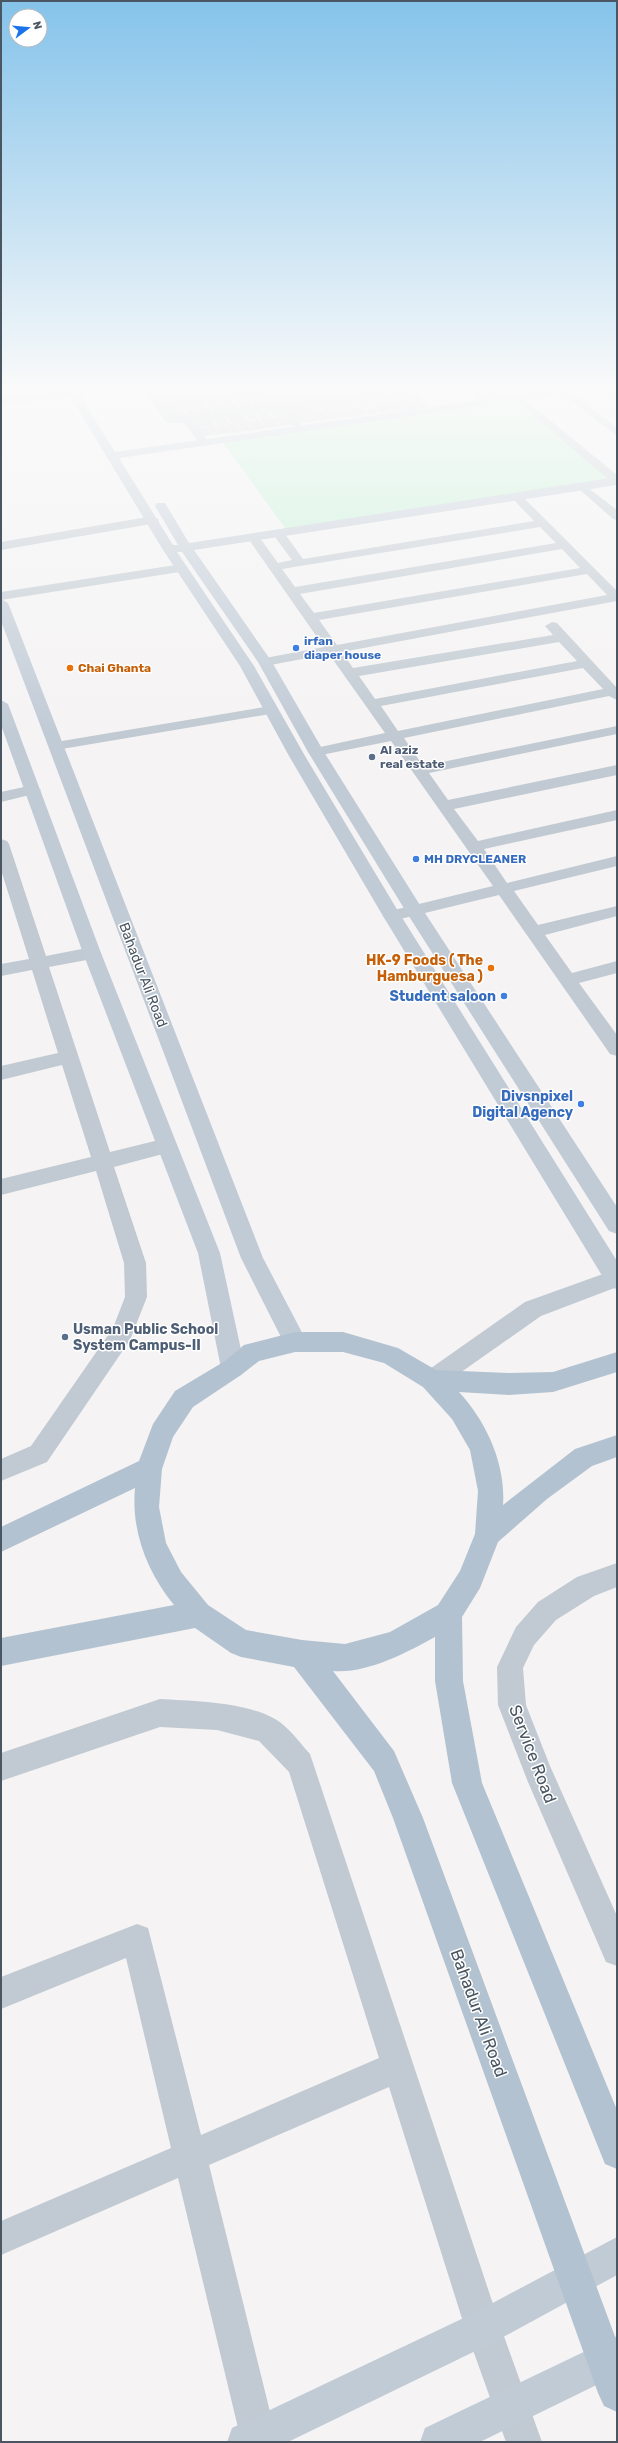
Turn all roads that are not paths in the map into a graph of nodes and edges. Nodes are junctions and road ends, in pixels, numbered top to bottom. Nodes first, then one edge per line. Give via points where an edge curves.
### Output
1 (145, 505) edge
2 (155, 505) edge
3 (464, 505) edge
4 (525, 505) edge
5 (605, 505) edge
6 (616, 514) edge
7 (153, 520) junction
8 (543, 523) junction
9 (278, 533) junction
10 (253, 537) junction
11 (408, 545) junction
12 (565, 545) junction
13 (1, 546) edge
14 (186, 548) junction
15 (169, 550) junction
16 (300, 562) junction
17 (274, 567) junction
18 (182, 568) junction
19 (428, 569) junction
20 (590, 570) junction
21 (291, 592) junction
22 (450, 594) junction
23 (1, 596) edge
24 (617, 597) edge
25 (1, 603) edge
26 (538, 611) junction
27 (310, 618) junction
28 (474, 623) junction
29 (562, 637) junction
30 (331, 648) junction
31 (265, 662) junction
32 (586, 663) junction
33 (349, 673) junction
34 (615, 694) edge
35 (1, 704) edge
36 (371, 704) junction
37 (271, 710) junction
38 (617, 730) edge
39 (394, 736) junction
40 (56, 746) junction
41 (316, 752) junction
42 (617, 770) edge
43 (419, 771) junction
44 (33, 790) junction
45 (1, 797) edge
46 (444, 806) junction
47 (617, 815) edge
48 (1, 844) edge
49 (473, 847) junction
50 (617, 861) edge
51 (6, 877) edge
52 (502, 888) junction
53 (414, 910) junction
54 (617, 912) edge
55 (392, 916) junction
56 (534, 932) junction
57 (92, 952) junction
58 (39, 961) junction
59 (617, 968) edge
60 (1, 970) edge
61 (568, 980) junction
62 (611, 1029) edge
63 (617, 1049) edge
64 (69, 1057) junction
65 (1, 1072) edge
66 (167, 1146) junction
67 (102, 1162) junction
68 (1, 1187) edge
69 (617, 1225) edge
70 (616, 1279) edge
71 (295, 1342) junction
72 (617, 1362) edge
73 (233, 1368) junction
74 (432, 1380) junction
75 (617, 1446) edge
76 (149, 1469) junction
77 (1, 1470) edge
78 (488, 1534) junction
79 (1, 1540) edge
80 (617, 1575) edge
81 (198, 1614) junction
82 (448, 1614) junction
83 (1, 1652) edge
84 (302, 1654) junction
85 (1, 1767) edge
86 (617, 1951) edge
87 (1, 1993) edge
88 (399, 2066) junction
89 (617, 2152) edge
90 (189, 2157) junction
91 (1, 2238) edge
92 (617, 2255) edge
93 (576, 2276) junction
94 (483, 2328) junction
95 (613, 2369) edge
96 (512, 2406) junction
97 (252, 2439) edge
98 (439, 2442) edge
99 (524, 2442) edge

1 - 7 street
2 - 14 street
3 - 9 street
4 - 8 street
5 - 6 street
7 - 13 street
7 - 15 street
8 - 11 street
8 - 12 street
9 - 10 street
9 - 16 street
10 - 14 street
10 - 17 street
11 - 16 street
11 - 19 street
12 - 19 street
12 - 20 street
14 - 15 street
14 - 31 street
15 - 18 street
16 - 17 street
17 - 21 street
18 - 23 street
18 - 37 street via 247,666
19 - 21 street
19 - 22 street
20 - 22 street
20 - 24 street
21 - 27 street
22 - 27 street
22 - 28 street
24 - 26 street
25 - 40 street, Bahadur Ali Road
26 - 28 street
26 - 29 street
27 - 30 street
28 - 30 street
29 - 32 street
29 - 33 street
30 - 31 street
30 - 33 street
31 - 41 street
32 - 34 street
32 - 36 street
33 - 36 street
34 - 39 street
35 - 44 street
36 - 39 street
37 - 40 street
37 - 55 street
38 - 43 street
39 - 41 street
39 - 43 street
40 - 71 street, Bahadur Ali Road via 252,1258
41 - 53 street
42 - 46 street
43 - 46 street
44 - 45 street
44 - 57 street
46 - 49 street
47 - 49 street
48 - 51 street
49 - 52 street
50 - 52 street
51 - 58 street
52 - 53 street
52 - 56 street
53 - 55 street
53 - 69 street
54 - 56 street
55 - 70 street
56 - 61 street
57 - 58 street
57 - 66 street
58 - 60 street
58 - 64 street
59 - 61 street
61 - 62 street
62 - 63 street
64 - 65 street
64 - 67 street
66 - 67 street
66 - 73 street via 208,1253
67 - 68 street
67 - 77 street via 135,1263 136,1296 122,1333 39,1454
70 - 74 street via 533,1309
71 - 73 main road via 252,1352
71 - 74 main road via 343,1342 383,1353
72 - 74 main road via 553,1382 509,1384
73 - 76 main road via 184,1399 162,1432
74 - 78 main road via 461,1411 482,1448 491,1490
75 - 78 main road via 584,1457 538,1491
76 - 79 main road
76 - 81 main road via 146,1507 153,1546 171,1582
78 - 82 main road via 470,1579
80 - 86 street, Service Road via 586,1586 547,1611 525,1636 510,1668 512,1705 538,1772
81 - 83 main road
81 - 84 main road via 241,1643
82 - 84 main road via 396,1644 345,1658
82 - 89 main road via 449,1681 467,1782
84 - 93 main road, Bahadur Ali Road via 384,1761 408,1818
85 - 88 street via 160,1713 217,1716 267,1729 300,1764
87 - 90 street via 137,1939
88 - 90 street
88 - 94 street
90 - 91 street
90 - 97 street
92 - 93 street
93 - 94 street
93 - 95 main road, Bahadur Ali Road
94 - 96 street
94 - 97 street
95 - 96 street
96 - 98 street
96 - 99 street

